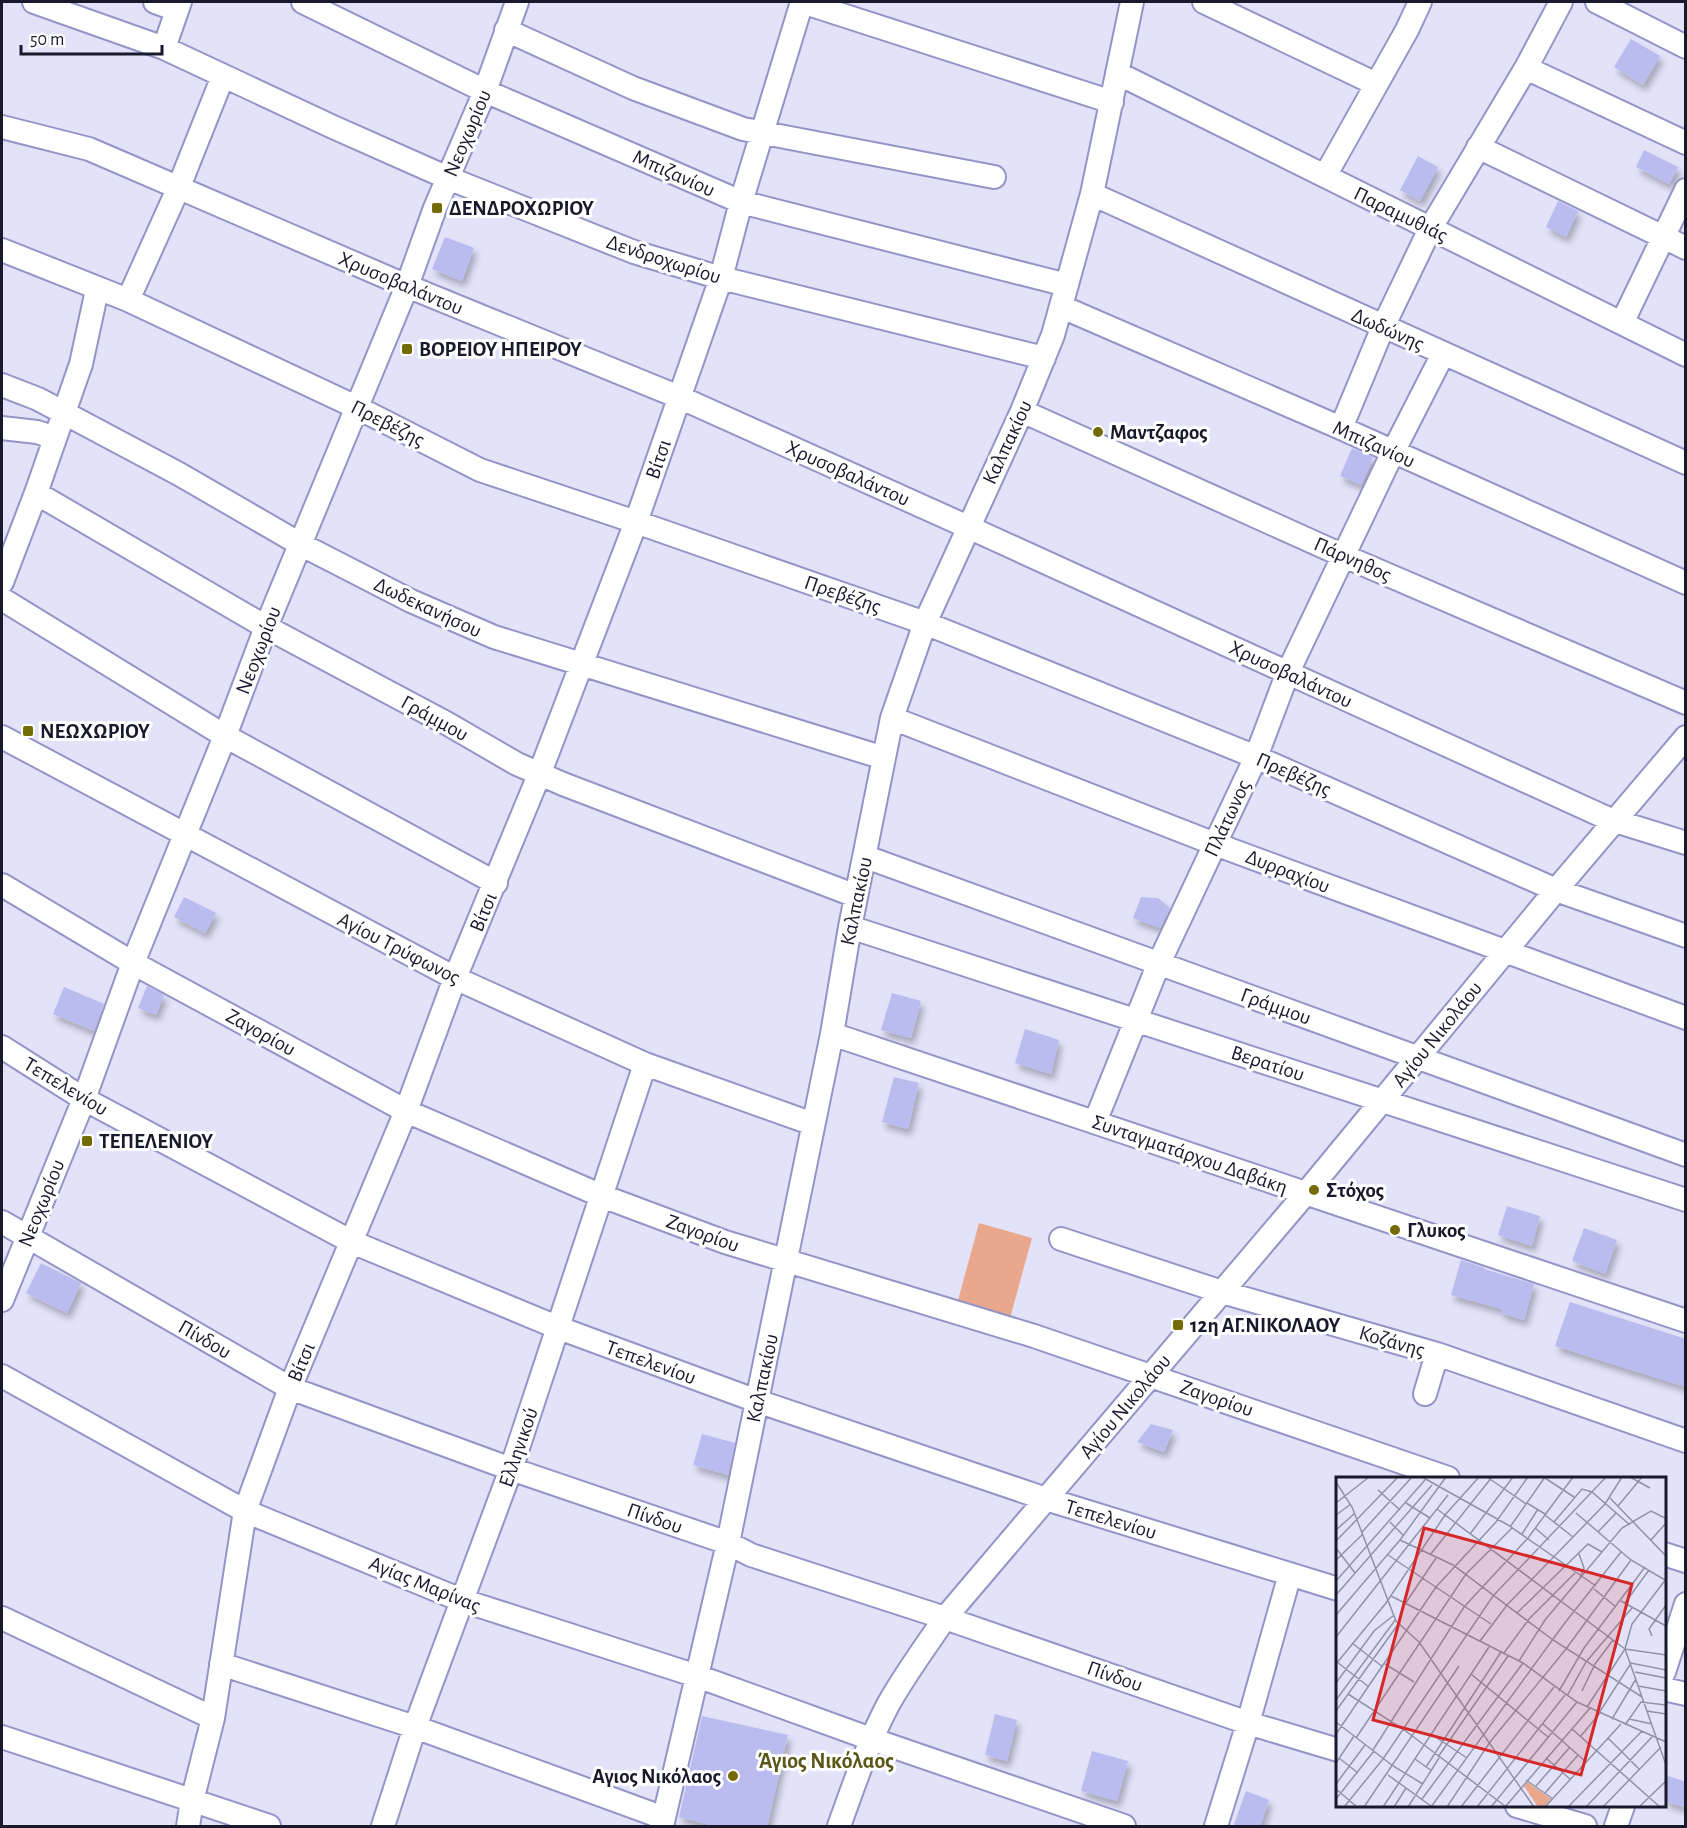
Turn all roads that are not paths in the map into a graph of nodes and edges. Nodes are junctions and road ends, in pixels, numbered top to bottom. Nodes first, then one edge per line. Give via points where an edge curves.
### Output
1 (34, 2) edge
2 (155, 2) edge
3 (303, 2) edge
4 (517, 2) edge
5 (802, 2) edge
6 (1132, 2) edge
7 (1204, 2) edge
8 (1420, 2) edge
9 (1561, 2) edge
10 (1597, 2) edge
11 (179, 6) edge
12 (506, 30) junction
13 (1686, 47) edge
14 (164, 48) junction
15 (1526, 68) junction
16 (1117, 73) junction
17 (223, 76) junction
18 (1376, 84) junction
19 (485, 91) junction
20 (1112, 102) junction
21 (2, 127) edge
22 (762, 133) junction
23 (1686, 143) edge
24 (1478, 147) junction
25 (1325, 176) junction
26 (994, 177) dead end
27 (448, 178) junction
28 (178, 189) junction
29 (1686, 190) edge
30 (1092, 194) junction
31 (741, 202) junction
32 (1430, 228) junction
33 (1663, 237) junction
34 (1686, 249) edge
35 (2, 250) edge
36 (721, 278) junction
37 (1067, 285) junction
38 (407, 286) junction
39 (97, 290) junction
40 (128, 300) junction
41 (1062, 307) junction
42 (1622, 323) junction
43 (1383, 327) junction
44 (1443, 354) junction
45 (1686, 355) edge
46 (1044, 358) junction
47 (2, 385) edge
48 (679, 398) junction
49 (356, 407) junction
50 (1022, 411) junction
51 (64, 414) junction
52 (2, 428) edge
53 (1341, 428) junction
54 (55, 438) junction
55 (1393, 452) junction
56 (1686, 463) edge
57 (36, 493) junction
58 (636, 522) junction
59 (968, 527) junction
60 (300, 544) junction
61 (1344, 556) junction
62 (2, 582) edge
63 (1686, 583) edge
64 (2, 599) edge
65 (925, 623) junction
66 (266, 627) junction
67 (583, 665) junction
68 (1288, 672) junction
69 (1686, 703) edge
70 (892, 718) junction
71 (225, 736) junction
72 (2, 737) edge
73 (1686, 737) edge
74 (1256, 757) junction
75 (884, 758) junction
76 (540, 775) junction
77 (1614, 821) junction
78 (185, 836) junction
79 (1686, 843) edge
80 (1215, 844) junction
81 (866, 857) junction
82 (496, 883) junction
83 (2, 885) edge
84 (1556, 890) junction
85 (856, 896) junction
86 (850, 927) junction
87 (1686, 936) edge
88 (1504, 952) junction
89 (133, 963) junction
90 (1159, 963) junction
91 (455, 978) junction
92 (1686, 1018) edge
93 (1135, 1020) junction
94 (832, 1034) junction
95 (2, 1047) edge
96 (1418, 1057) junction
97 (645, 1064) junction
98 (84, 1099) junction
99 (1381, 1102) junction
100 (406, 1111) junction
101 (1095, 1122) junction
102 (813, 1124) junction
103 (1686, 1155) edge
104 (1306, 1193) junction
105 (602, 1196) junction
106 (1686, 1200) edge
107 (2, 1222) edge
108 (28, 1237) junction
109 (1061, 1239) dead end
110 (352, 1242) junction
111 (786, 1261) junction
112 (1222, 1292) junction
113 (2, 1300) edge
114 (1684, 1315) edge
115 (559, 1328) junction
116 (1437, 1354) junction
117 (1151, 1375) junction
118 (2, 1376) edge
119 (290, 1388) junction
120 (1425, 1394) dead end
121 (757, 1401) junction
122 (1686, 1440) edge
123 (511, 1469) junction
124 (1442, 1477) edge
125 (1046, 1499) junction
126 (245, 1512) junction
127 (728, 1543) junction
128 (1666, 1554) edge
129 (1686, 1561) edge
130 (1290, 1574) junction
131 (1336, 1588) edge
132 (461, 1600) junction
133 (1686, 1604) edge
134 (2, 1618) edge
135 (945, 1618) junction
136 (221, 1664) junction
137 (1666, 1669) edge
138 (697, 1676) junction
139 (1666, 1689) edge
140 (1686, 1694) edge
141 (213, 1718) junction
142 (1248, 1722) junction
143 (415, 1728) junction
144 (2, 1737) edge
145 (871, 1739) junction
146 (1336, 1749) edge
147 (192, 1800) junction
148 (1520, 1807) edge
149 (1623, 1807) edge
150 (663, 1822) edge
151 (188, 1827) edge
152 (269, 1827) edge
153 (383, 1827) edge
154 (838, 1827) edge
155 (1124, 1827) edge
156 (1216, 1827) edge
157 (1585, 1827) edge
158 (1616, 1827) edge

1 - 14 street, Δενδροχωρίου
2 - 11 street
3 - 19 street, Μπιζανίου
4 - 12 street, Νεοχωρίου
5 - 20 street
5 - 22 street, Βίτσι
6 - 16 street, Καλπακίου
7 - 18 street
8 - 18 street
9 - 15 street
10 - 13 street
11 - 14 street
12 - 19 street, Νεοχωρίου
12 - 22 street via 633,87
14 - 17 street, Δενδροχωρίου
15 - 23 street
15 - 24 street
16 - 20 street, Καλπακίου
16 - 25 street, Παραμυθιάς
17 - 27 street, Δενδροχωρίου
17 - 28 street
18 - 25 street
19 - 27 street, Νεοχωρίου
19 - 31 street, Μπιζανίου
20 - 30 street, Καλπακίου
21 - 28 street, Χρυσοβαλάντου via 89,149
22 - 26 street
22 - 31 street, Βίτσι
24 - 32 street
24 - 33 street
25 - 32 street, Παραμυθιάς
27 - 36 street, Δενδροχωρίου via 634,252
27 - 38 street, Νεοχωρίου
28 - 38 street, Χρυσοβαλάντου
28 - 40 street
29 - 33 street
30 - 37 street, Καλπακίου
30 - 43 street, Δωδώνης
31 - 36 street, Βίτσι
31 - 37 street, Μπιζανίου
32 - 42 street, Παραμυθιάς
32 - 43 street
33 - 34 street
33 - 42 street
35 - 39 street, Πρεβέζης
36 - 46 street, Δενδροχωρίου
36 - 48 street, Βίτσι
37 - 41 street, Καλπακίου
38 - 48 street, Χρυσοβαλάντου
38 - 49 street, Νεοχωρίου
39 - 40 street, Πρεβέζης
39 - 51 street via 81,364
40 - 49 street, Πρεβέζης
41 - 46 street, Καλπακίου
41 - 53 street, Μπιζανίου
42 - 45 street, Παραμυθιάς
43 - 44 street, Δωδώνης
43 - 53 street
44 - 55 street, Πλάτωνος
44 - 56 street, Δωδώνης
46 - 50 street, Καλπακίου
47 - 51 street, Δωδεκανήσου
48 - 58 street, Βίτσι
48 - 59 street, Χρυσοβαλάντου
49 - 58 street, Πρεβέζης via 480,470
49 - 60 street, Νεοχωρίου
50 - 59 street, Καλπακίου
50 - 61 street, Πάρνηθος
51 - 54 street
51 - 60 street, Δωδεκανήσου
52 - 54 street
53 - 55 street, Μπιζανίου
54 - 57 street
55 - 61 street, Πλάτωνος
55 - 63 street, Μπιζανίου
57 - 62 street
57 - 66 street, Γράμμου
58 - 65 street, Πρεβέζης
58 - 67 street, Βίτσι
59 - 65 street, Καλπακίου
59 - 68 street, Χρυσοβαλάντου
60 - 66 street, Νεοχωρίου
60 - 67 street, Δωδεκανήσου via 455,621
61 - 68 street, Πλάτωνος
61 - 69 street, Πάρνηθος
64 - 71 street
65 - 70 street, Καλπακίου
65 - 74 street, Πρεβέζης
66 - 71 street, Νεοχωρίου
66 - 76 street, Γράμμου
67 - 75 street, Δωδεκανήσου
67 - 76 street, Βίτσι
68 - 74 street, Πλάτωνος
68 - 77 street, Χρυσοβαλάντου
70 - 75 street, Καλπακίου
70 - 80 street, Δυρραχίου
71 - 78 street, Νεοχωρίου
71 - 82 street
72 - 78 street, Αγίου Τρύφωνος
73 - 77 street, Αγίου Νικολάου
74 - 80 street, Πλάτωνος
74 - 84 street, Πρεβέζης
75 - 81 street, Καλπακίου
76 - 82 street, Βίτσι
76 - 85 street, Γράμμου
77 - 79 street, Χρυσοβαλάντου
77 - 84 street, Αγίου Νικολάου
78 - 89 street, Νεοχωρίου
78 - 91 street, Αγίου Τρύφωνος
80 - 88 street, Δυρραχίου
80 - 90 street, Πλάτωνος
81 - 85 street, Καλπακίου
81 - 90 street, Γράμμου
82 - 91 street, Βίτσι
83 - 89 street, Ζαγορίου
84 - 87 street, Πρεβέζης
84 - 88 street, Αγίου Νικολάου
85 - 86 street, Καλπακίου
86 - 93 street, Βερατίου
86 - 94 street, Καλπακίου
88 - 92 street, Δυρραχίου
88 - 96 street, Αγίου Νικολάου
89 - 98 street, Νεοχωρίου
89 - 100 street, Ζαγορίου
90 - 93 street, Πλάτωνος
90 - 96 street, Γράμμου
91 - 97 street, Αγίου Τρύφωνος
91 - 100 street, Βίτσι
93 - 99 street, Βερατίου
93 - 101 street, Πλάτωνος
94 - 101 street, Συνταγματάρχου Δαβάκη
94 - 102 street, Καλπακίου
95 - 98 street, Τεπελενίου
96 - 99 street, Αγίου Νικολάου
96 - 103 street, Γράμμου
97 - 102 street, Αγίου Τρύφωνος
97 - 105 street, Ελληνικού
98 - 108 street, Νεοχωρίου
98 - 110 street, Τεπελενίου
99 - 104 street, Αγίου Νικολάου
99 - 106 street, Βερατίου
100 - 105 street, Ζαγορίου
100 - 110 street, Βίτσι
101 - 104 street, Συνταγματάρχου Δαβάκη
102 - 111 street, Καλπακίου
104 - 112 street, Αγίου Νικολάου
104 - 114 street, Συνταγματάρχου Δαβάκη
105 - 111 street, Ζαγορίου
105 - 115 street, Ελληνικού
107 - 108 street, Πίνδου
108 - 113 street, Νεοχωρίου
108 - 119 street, Πίνδου
109 - 112 street, Κοζάνης
110 - 115 street, Τεπελενίου
110 - 119 street, Βίτσι
111 - 117 street, Ζαγορίου
111 - 121 street, Καλπακίου
112 - 116 street, Κοζάνης
112 - 117 street, Αγίου Νικολάου
115 - 121 street, Τεπελενίου
115 - 123 street, Ελληνικού
116 - 120 street
116 - 122 street, Κοζάνης
117 - 124 street, Ζαγορίου
117 - 125 street, Αγίου Νικολάου
118 - 126 street, Αγίας Μαρίνας
119 - 123 street, Πίνδου
119 - 126 street, Βίτσι
121 - 125 street, Τεπελενίου
121 - 127 street, Καλπακίου
123 - 127 street, Πίνδου
123 - 132 street, Ελληνικού
125 - 130 street, Τεπελενίου
125 - 135 street, Αγίου Νικολάου
126 - 132 street, Αγίας Μαρίνας
126 - 136 street, Βίτσι
127 - 135 street, Πίνδου via 751,1555
127 - 138 street, Καλπακίου
128 - 129 street
130 - 131 street, Τεπελενίου
130 - 142 street
132 - 138 street, Αγίας Μαρίνας
132 - 143 street, Ελληνικού
133 - 137 street
134 - 141 street
135 - 142 street, Πίνδου
135 - 145 street, Αγίου Νικολάου via 903,1678
136 - 141 street, Βίτσι
136 - 143 street
138 - 145 street, Αγίας Μαρίνας
138 - 150 street, Καλπακίου
139 - 140 street
141 - 147 street, Βίτσι
142 - 146 street, Πίνδου
142 - 156 street
143 - 150 street
143 - 153 street, Ελληνικού
144 - 147 street
145 - 154 street, Αγίου Νικολάου
145 - 155 street, Αγίας Μαρίνας
147 - 151 street, Βίτσι
147 - 152 street
148 - 157 street
149 - 158 street

